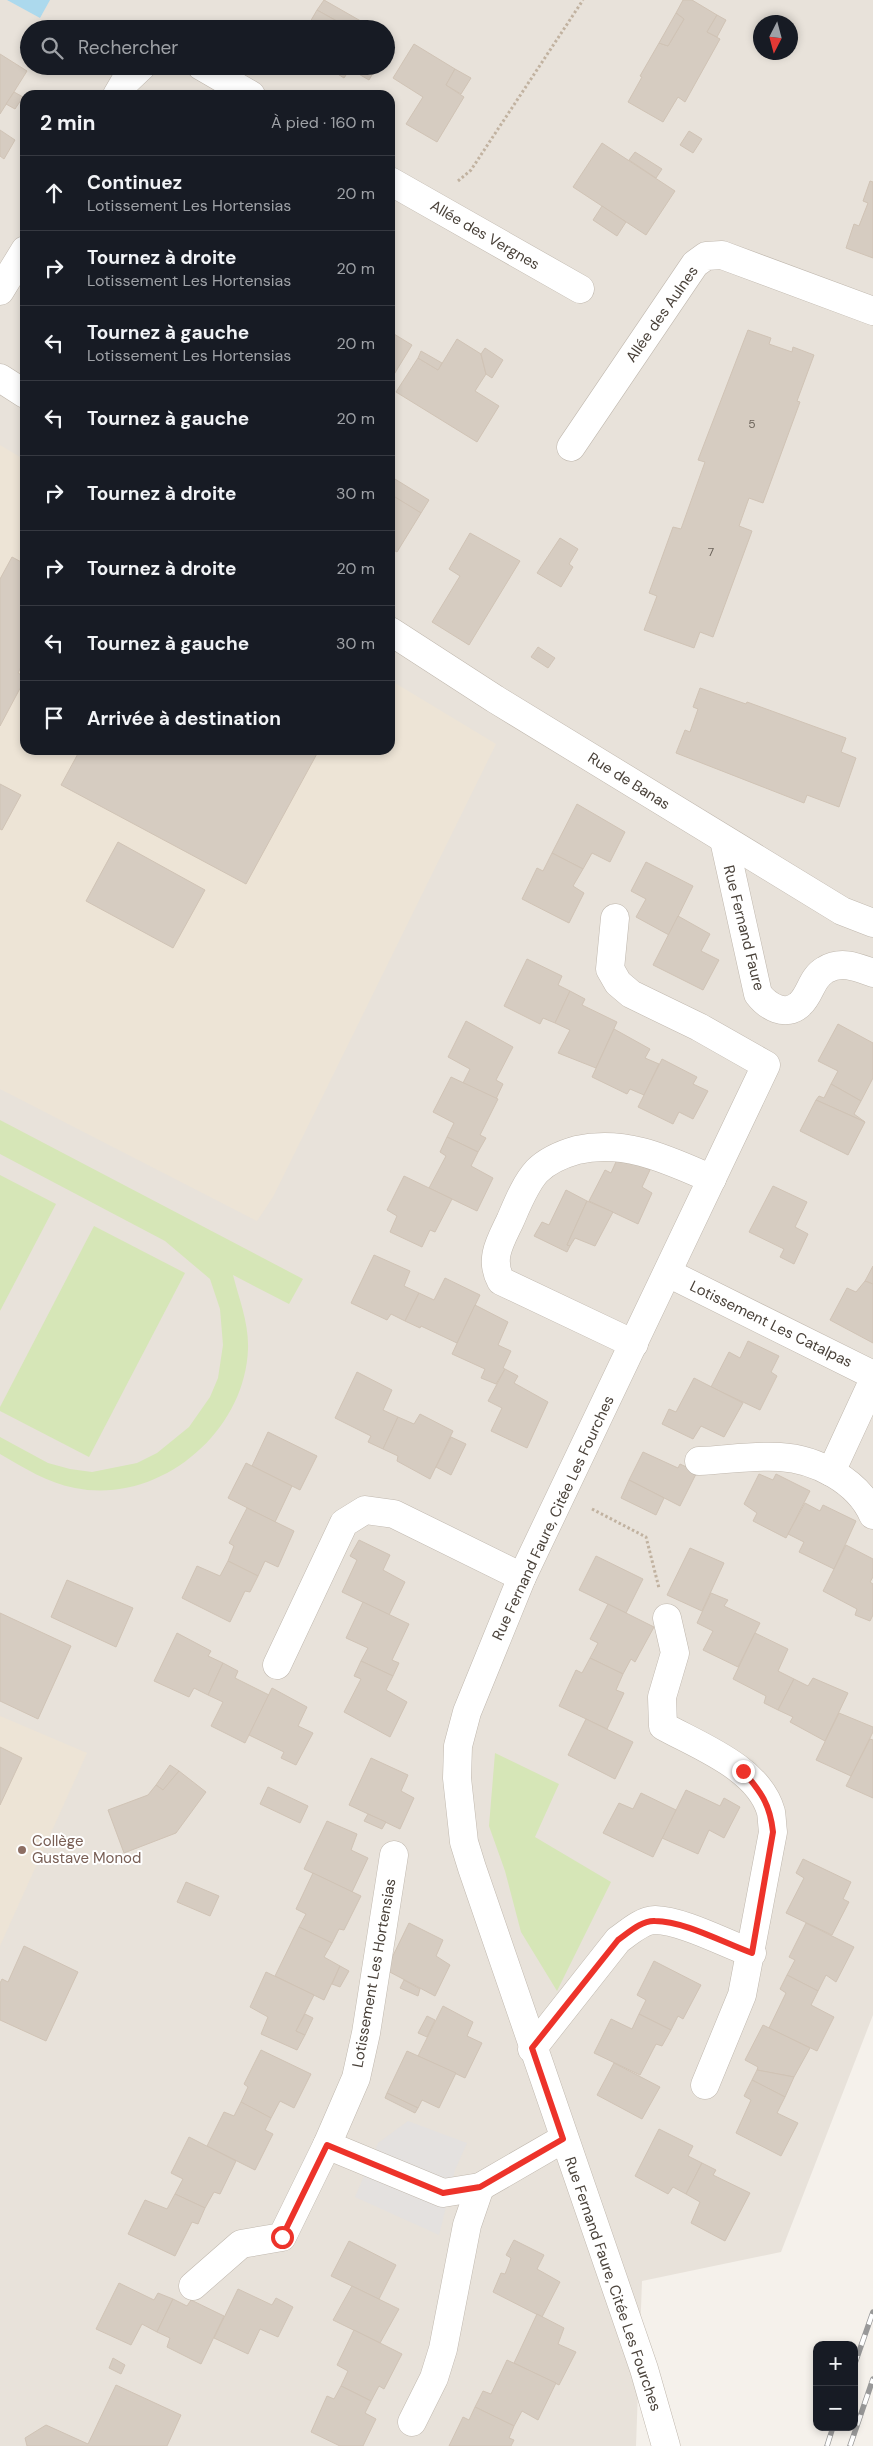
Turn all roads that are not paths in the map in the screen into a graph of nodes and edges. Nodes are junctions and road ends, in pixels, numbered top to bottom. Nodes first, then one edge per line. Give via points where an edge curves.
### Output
1 (132, 75) edge
2 (217, 75) edge
3 (120, 90) edge
4 (242, 90) edge
5 (395, 184) edge
6 (20, 258) edge
7 (580, 289) dead end
8 (0, 291) edge
9 (873, 311) edge
10 (0, 378) edge
11 (20, 391) edge
12 (571, 447) dead end
13 (395, 634) edge
14 (724, 840) junction
15 (615, 918) dead end
16 (873, 923) edge
17 (873, 973) edge
18 (712, 1178) junction
19 (668, 1273) junction
20 (634, 1344) junction
21 (873, 1375) edge
22 (873, 1381) edge
23 (699, 1461) dead end
24 (831, 1472) junction
25 (873, 1515) edge
26 (522, 1577) junction
27 (667, 1618) road end
28 (277, 1665) dead end
29 (394, 1855) dead end
30 (752, 1953) junction
31 (532, 2048) junction
32 (705, 2085) dead end
33 (563, 2139) junction
34 (327, 2145) junction
35 (480, 2187) junction
36 (193, 2286) dead end
37 (412, 2422) dead end
38 (666, 2446) edge

1 - 3 street
2 - 4 street
5 - 7 street, Allée des Vergnes
6 - 8 street
9 - 12 street, Allée des Aulnes via 722,255 706,256 695,264
10 - 11 street
13 - 14 street, Rue de Banas
14 - 16 street, Rue de Banas via 842,911
14 - 17 street, Rue Fernand Faure via 758,994 764,1002 776,1010 789,1010 800,1004 817,975 837,966 851,964
15 - 18 street, Rue Fernand Faure, Citée Les Fourches via 610,969 618,983 632,994 766,1065
18 - 19 street, Rue Fernand Faure, Citée Les Fourches
18 - 20 street via 645,1152 608,1147 585,1149 552,1159 537,1171 513,1212 495,1255 495,1270 501,1281
19 - 20 street, Rue Fernand Faure, Citée Les Fourches
19 - 21 street, Lotissement Les Catalpas
20 - 26 street, Rue Fernand Faure, Citée Les Fourches
22 - 24 street
23 - 24 street via 781,1457
24 - 25 street via 864,1497
26 - 28 street via 394,1514 365,1510 344,1523
26 - 31 street, Rue Fernand Faure, Citée Les Fourches via 467,1712 458,1746 456,1778 464,1842
27 - 30 street via 675,1653 662,1697 663,1726 743,1771 762,1792 771,1812 773,1832
29 - 34 street, Lotissement Les Hortensias via 356,2078
30 - 31 street via 680,1925 654,1920 635,1928 618,1940
30 - 32 street via 742,1996
31 - 33 street, Rue Fernand Faure, Citée Les Fourches
33 - 35 street
33 - 38 street, Rue Fernand Faure, Citée Les Fourches via 644,2369
34 - 35 street via 443,2193
34 - 36 street, Lotissement Les Hortensias via 282,2237 241,2244
35 - 37 street via 467,2225 443,2349 434,2378

